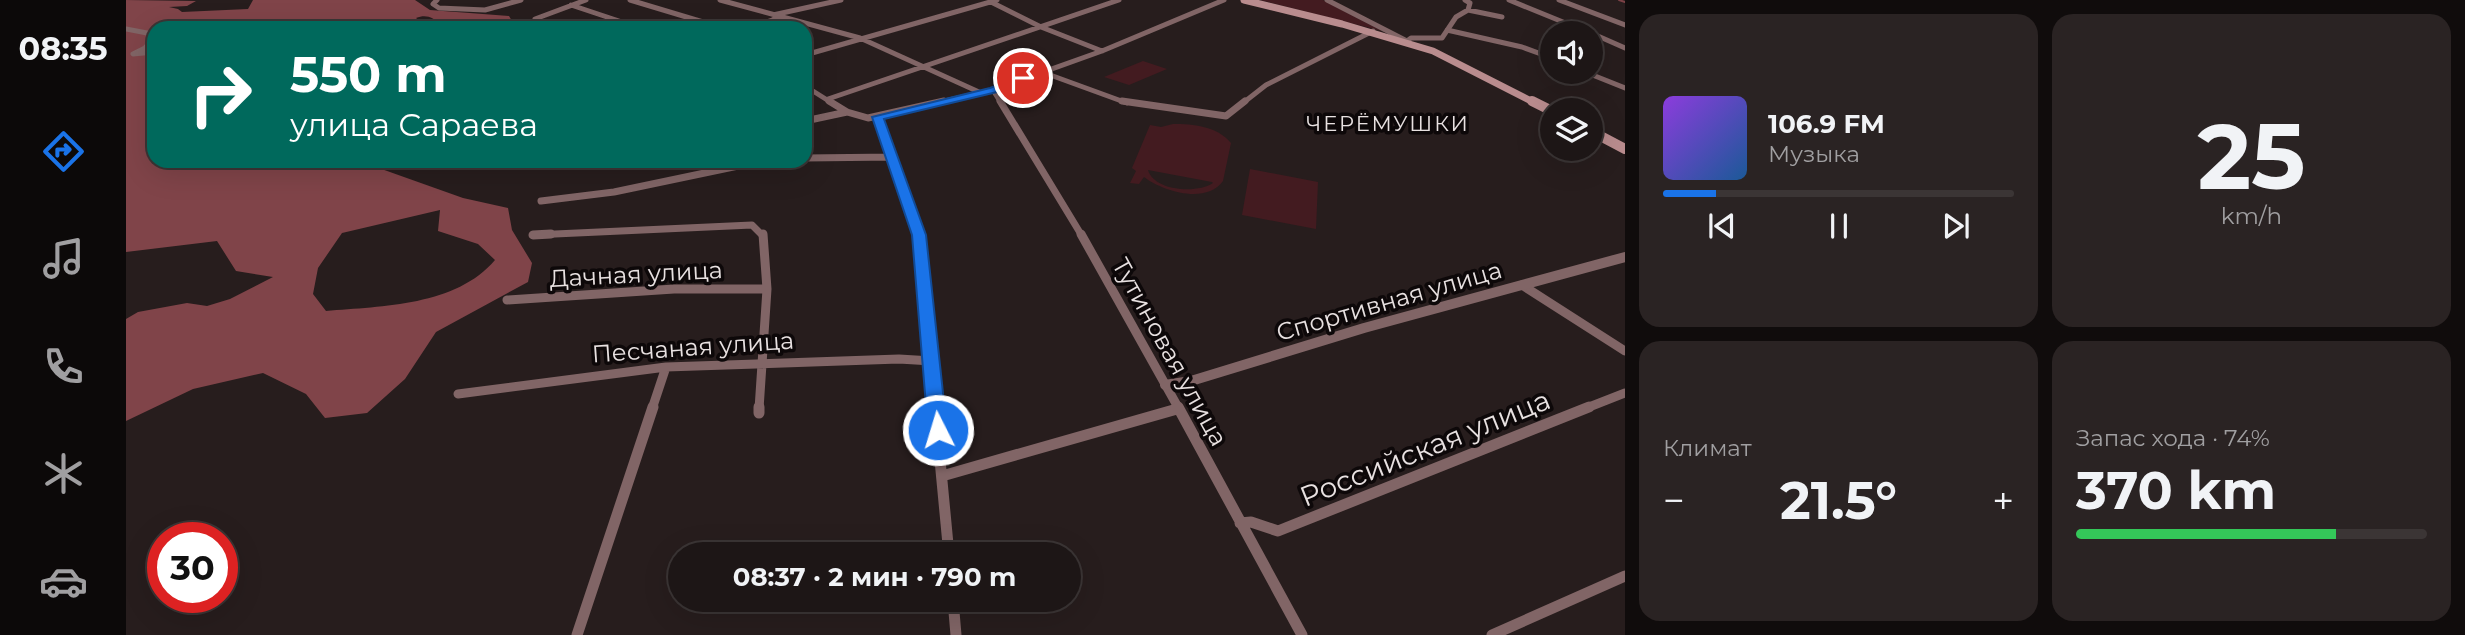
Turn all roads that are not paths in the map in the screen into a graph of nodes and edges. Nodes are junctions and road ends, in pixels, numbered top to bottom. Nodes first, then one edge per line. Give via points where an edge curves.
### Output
1 (436, 0) edge
2 (521, 0) edge
3 (586, 0) edge
4 (630, 0) edge
5 (720, 0) edge
6 (841, 0) edge
7 (997, 0) edge
8 (1119, 0) edge
9 (1224, 0) edge
10 (1246, 0) edge
11 (1327, 0) edge
12 (1465, 0) edge
13 (1509, 0) edge
14 (1559, 0) edge
15 (988, 1) edge
16 (571, 5) junction
17 (1468, 10) junction
18 (771, 15) junction
19 (1502, 17) dead end
20 (780, 18) junction
21 (534, 19) dead end
22 (619, 21) edge
23 (700, 21) edge
24 (771, 21) edge
25 (792, 21) edge
26 (1561, 21) edge
27 (1625, 25) edge
28 (812, 26) edge
29 (1041, 27) junction
30 (126, 29) edge
31 (1447, 30) junction
32 (1373, 32) junction
33 (147, 33) edge
34 (860, 38) junction
35 (1603, 39) edge
36 (1406, 41) junction
37 (147, 44) edge
38 (1625, 48) edge
39 (1102, 51) junction
40 (147, 53) edge
41 (812, 53) edge
42 (1540, 54) edge
43 (923, 68) junction
44 (1041, 72) junction
45 (1603, 79) edge
46 (1625, 88) edge
47 (812, 90) edge
48 (979, 92) junction
49 (994, 92) junction
50 (828, 99) junction
51 (1540, 104) edge
52 (847, 112) junction
53 (881, 117) junction
54 (812, 120) edge
55 (1603, 136) edge
56 (1625, 148) edge
57 (894, 157) junction
58 (812, 158) edge
59 (720, 168) edge
60 (541, 201) dead end
61 (740, 225) joint
62 (533, 235) dead end
63 (1625, 257) edge
64 (1522, 285) junction
65 (767, 289) junction
66 (507, 300) dead end
67 (1625, 351) edge
68 (932, 361) junction
69 (763, 363) junction
70 (666, 367) junction
71 (1165, 385) junction
72 (1625, 393) edge
73 (458, 394) dead end
74 (1177, 409) junction
75 (759, 413) dead end
76 (942, 477) junction
77 (1240, 523) junction
78 (948, 542) edge
79 (1625, 576) edge
80 (954, 612) edge
81 (577, 635) edge
82 (956, 635) edge
83 (1302, 635) edge
84 (1492, 635) edge

1 - 2 street via 433,4 439,8 485,10
3 - 16 street
4 - 23 street
5 - 18 street
6 - 18 street
7 - 15 street
8 - 29 street
9 - 39 street
10 - 32 main road
10 - 32 main road
11 - 36 street
12 - 17 street via 1470,3
13 - 26 street
14 - 27 street
15 - 29 street
15 - 34 street
16 - 21 street
16 - 22 street
17 - 19 street
17 - 31 street via 1456,16
18 - 20 street
20 - 24 street
20 - 25 street
28 - 34 street
29 - 39 street
29 - 43 street
30 - 33 street
31 - 36 street via 1442,38
31 - 42 street
32 - 36 main road
32 - 44 street via 1266,85 1226,116 1128,103
34 - 41 street
34 - 43 street
35 - 38 street
36 - 51 main road
37 - 40 street via 133,54
39 - 44 street
43 - 48 street
43 - 50 street
44 - 49 street
45 - 46 street
47 - 50 street
48 - 49 street
48 - 53 street
49 - 71 street, Тутиновая улица via 1101,267
50 - 52 street
52 - 53 street
52 - 54 street
53 - 57 street
55 - 56 main road
57 - 58 street
57 - 68 street via 919,235
59 - 60 street via 614,192
61 - 62 street
61 - 65 street via 752,225 763,234
63 - 64 street, Спортивная улица
64 - 67 street
64 - 71 street, Спортивная улица
65 - 66 street, Дачная улица via 674,289
65 - 69 street
68 - 69 street, Песчаная улица
68 - 76 street
69 - 70 street, Песчаная улица
69 - 75 street
70 - 73 street, Песчаная улица
70 - 81 street
71 - 74 street, Тутиновая улица
72 - 77 street, Российская улица via 1278,531
74 - 76 street
74 - 77 street, Тутиновая улица
76 - 78 street
77 - 83 street, Тутиновая улица
79 - 84 street
80 - 82 street

